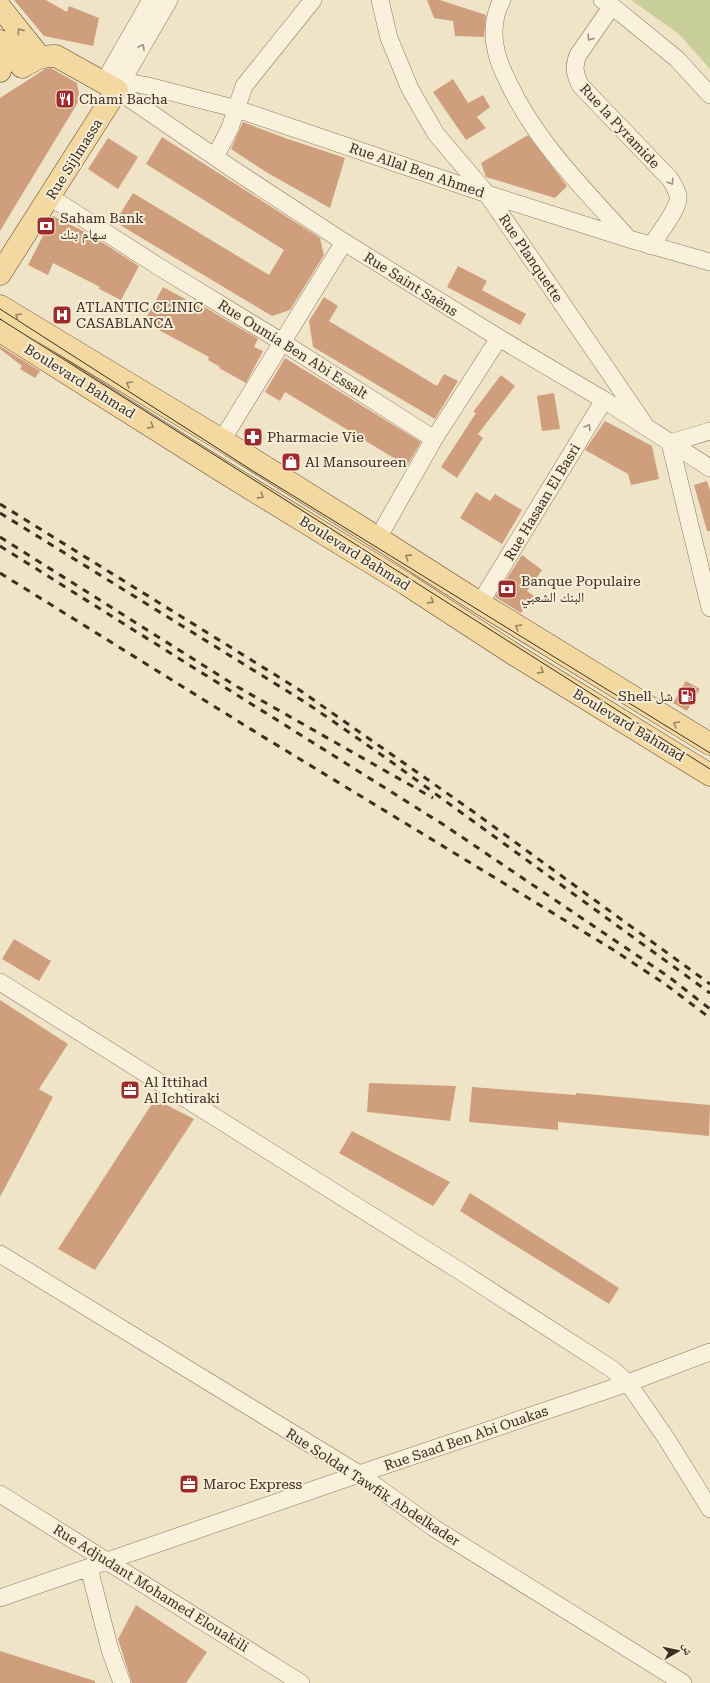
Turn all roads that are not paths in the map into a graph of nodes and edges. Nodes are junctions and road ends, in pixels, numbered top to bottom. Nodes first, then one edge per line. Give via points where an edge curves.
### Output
1 (152, 0) edge
2 (169, 0) edge
3 (313, 0) edge
4 (380, 0) edge
5 (502, 0) edge
6 (607, 3) edge
7 (0, 7) edge
8 (1, 42) edge
9 (31, 62) junction
10 (0, 71) edge
11 (0, 80) edge
12 (115, 84) junction
13 (710, 95) edge
14 (237, 109) junction
15 (215, 157) junction
16 (487, 194) junction
17 (50, 197) junction
18 (629, 239) junction
19 (344, 242) junction
20 (651, 246) junction
21 (0, 250) edge
22 (710, 262) edge
23 (0, 274) edge
24 (0, 306) edge
25 (0, 331) edge
26 (499, 338) junction
27 (282, 342) junction
28 (604, 400) junction
29 (648, 429) junction
30 (710, 430) edge
31 (434, 439) junction
32 (222, 440) junction
33 (670, 443) junction
34 (710, 468) edge
35 (378, 538) junction
36 (480, 604) junction
37 (710, 607) edge
38 (709, 743) edge
39 (710, 775) edge
40 (0, 982) edge
41 (0, 1254) edge
42 (710, 1352) edge
43 (628, 1383) junction
44 (358, 1474) junction
45 (0, 1494) edge
46 (710, 1509) edge
47 (108, 1561) junction
48 (89, 1568) junction
49 (0, 1598) edge
50 (122, 1683) edge
51 (301, 1683) edge
52 (684, 1683) edge

1 - 12 street, Rue Sijlmassa
12 -> 2 street, Rue Sijlmassa
3 - 14 street via 244,86
4 - 16 street, Rue Planquette via 389,38 410,89 436,134
5 - 18 street via 497,10 495,49 516,98 561,164
6 - 13 street, Rue la Pyramide via 677,59
6 -> 20 street, Rue la Pyramide via 574,64 580,86 675,187 678,201 676,208
9 -> 7 main road
8 - 9 main road
8 - 10 main road via 3,57
9 - 11 main road
9 - 12 main road via 47,55 56,56
12 - 14 street, Rue Allal Ben Ahmed via 148,86
12 - 15 street, Rue Saint Saëns
12 - 17 main road, Rue Sijlmassa
12 - 21 main road, Rue Sijlmassa via 66,147
14 - 15 street
14 - 16 street, Rue Allal Ben Ahmed
15 - 19 street, Rue Saint Saëns
16 - 18 street, Rue Allal Ben Ahmed
16 - 29 street, Rue Planquette
17 - 23 main road, Rue Sijlmassa
17 - 27 street, Rue Oumia Ben Abi Essalt
18 - 20 street, Rue Allal Ben Ahmed
19 - 26 street, Rue Saint Saëns
19 - 27 street
20 - 22 street, Rue Allal Ben Ahmed
32 -> 24 main road, Boulevard Bahmad
25 -> 39 main road, Boulevard Bahmad
26 - 28 street, Rue Saint Saëns
26 - 31 street
27 - 31 street, Rue Oumia Ben Abi Essalt
27 - 32 street
28 - 29 street, Rue Saint Saëns
36 -> 28 street, Rue Hasaan El Basri
29 - 33 street, Rue Saint Saëns
30 - 33 street
31 - 35 street
32 - 35 main road, Boulevard Bahmad
33 - 34 street, Rue Saint Saëns
33 - 37 street
36 -> 35 main road, Boulevard Bahmad
38 -> 36 main road, Boulevard Bahmad
40 - 43 street via 603,1362
41 - 44 street, Rue Soldat Tawfik Abdelkader
42 - 43 street, Rue Saad Ben Abi Ouakas
43 - 44 street, Rue Saad Ben Abi Ouakas
43 - 46 street
44 - 47 street, Rue Saad Ben Abi Ouakas
44 - 52 street, Rue Soldat Tawfik Abdelkader via 434,1528
45 - 47 street, Rue Adjudant Mohamed Elouakili
47 - 48 street, Rue Saad Ben Abi Ouakas
47 - 51 street, Rue Adjudant Mohamed Elouakili
48 - 49 street, Rue Saad Ben Abi Ouakas
48 - 50 street via 110,1650

